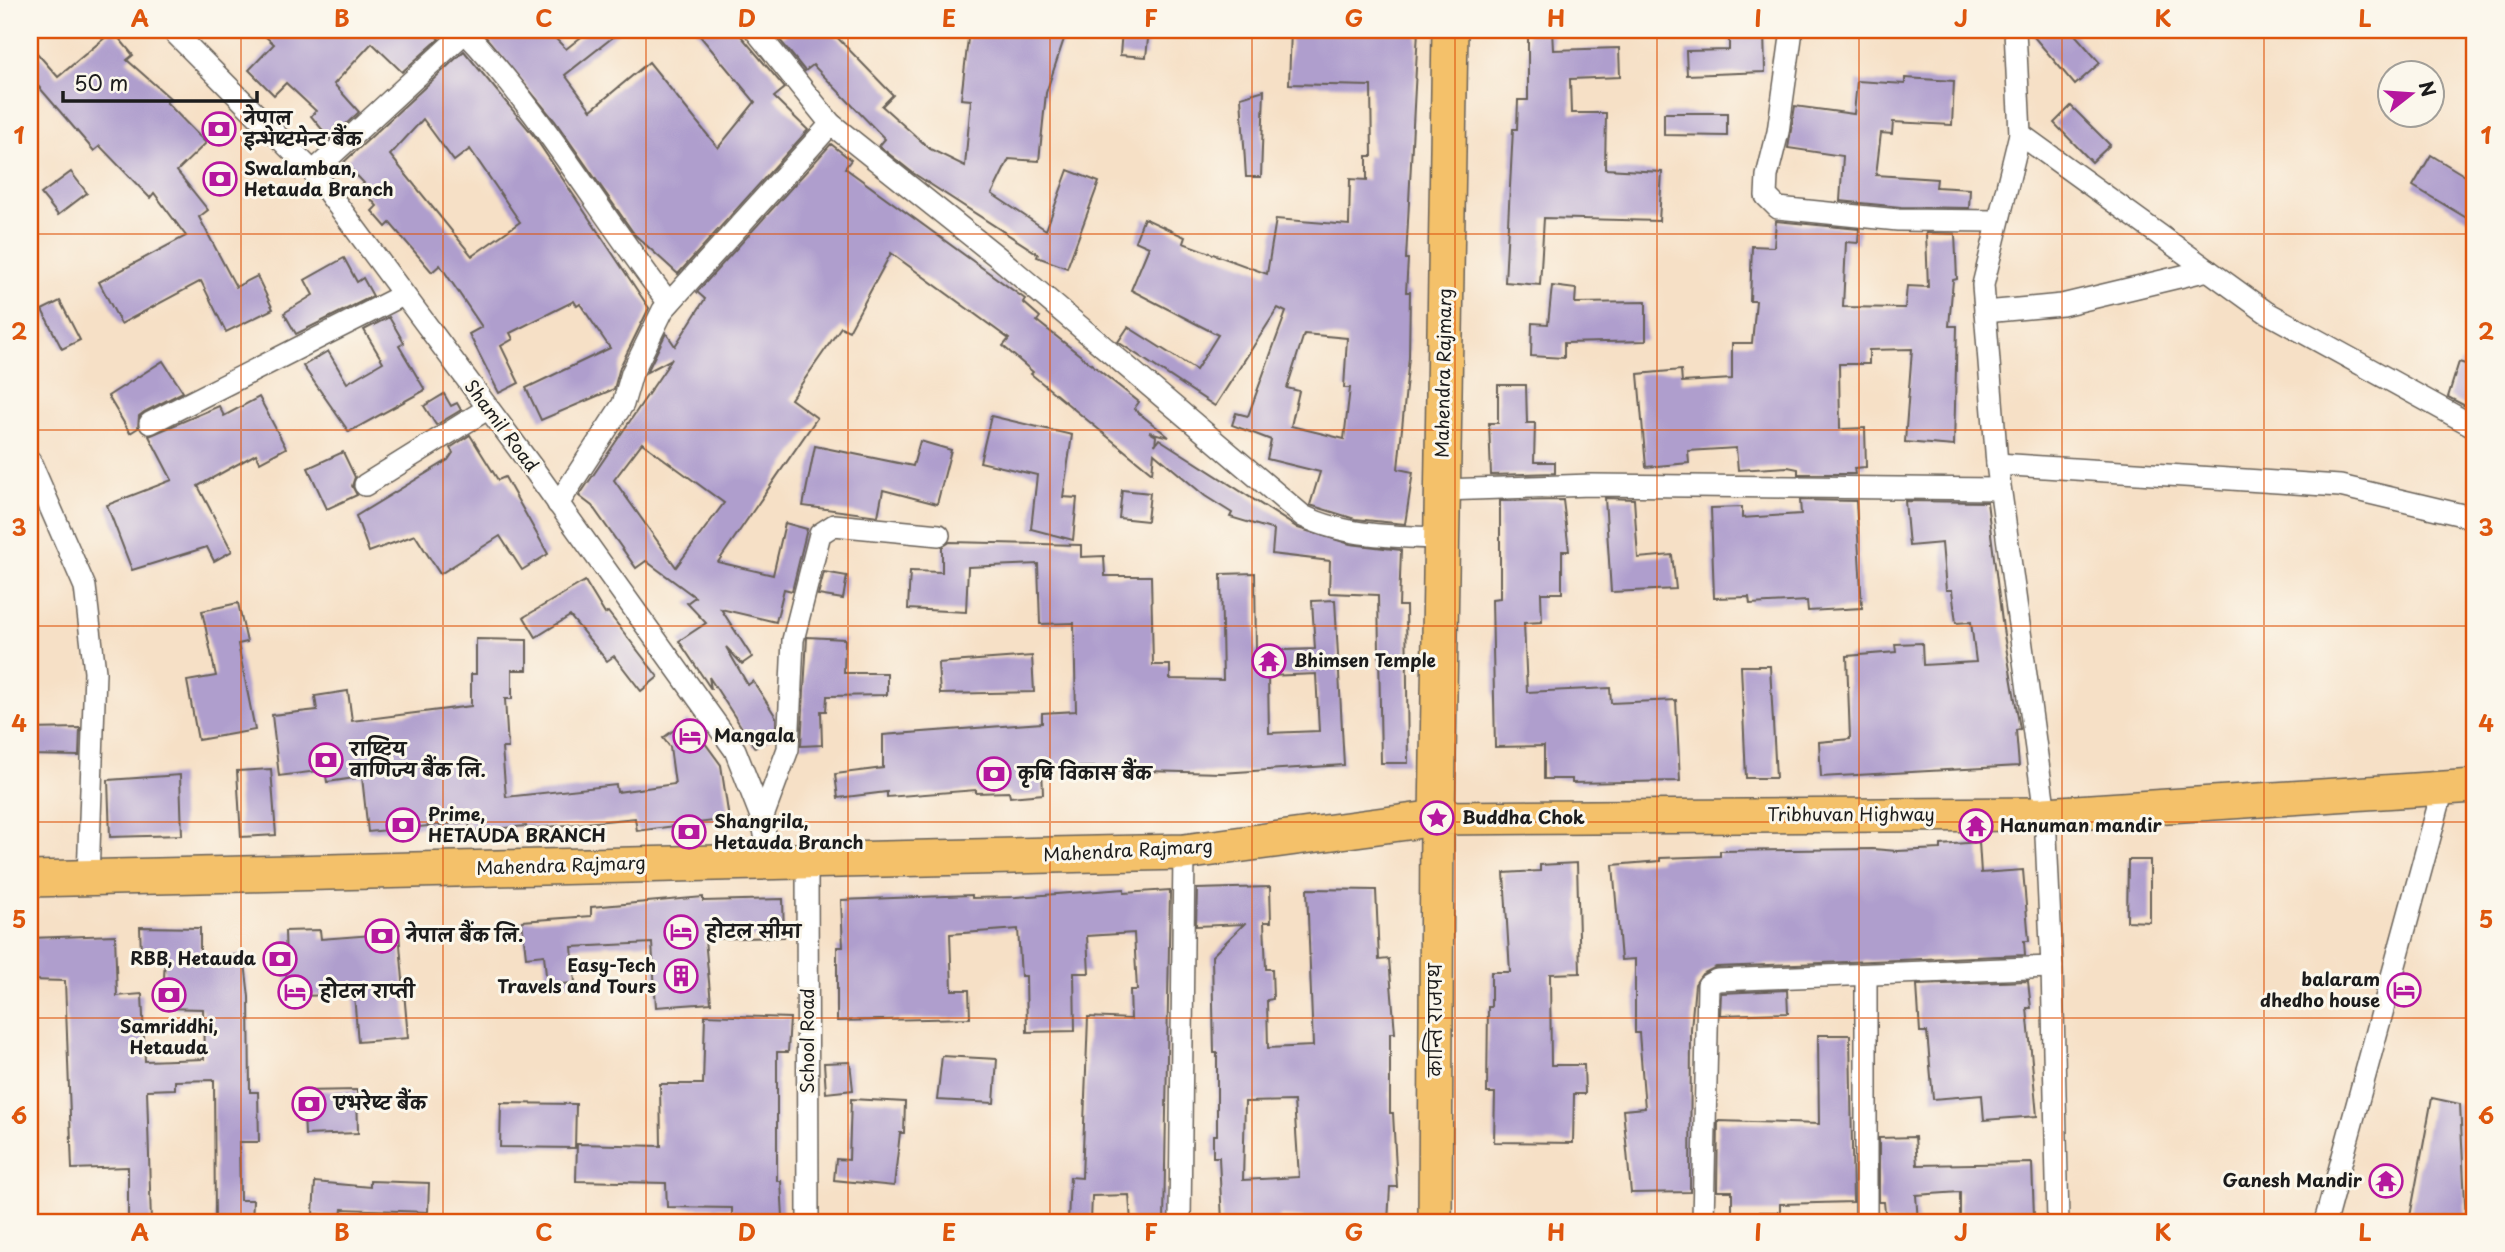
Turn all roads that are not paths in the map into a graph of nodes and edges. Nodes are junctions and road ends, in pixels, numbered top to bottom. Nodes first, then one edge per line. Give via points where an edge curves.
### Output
1 (172, 30) edge
2 (755, 30) edge
3 (1450, 30) edge
4 (1792, 30) edge
5 (2015, 30) edge
6 (464, 31) edge
7 (831, 124) junction
8 (2020, 134) junction
9 (313, 172) junction
10 (1998, 221) junction
11 (2208, 270) junction
12 (404, 295) junction
13 (669, 303) junction
14 (1985, 312) junction
15 (487, 409) junction
16 (150, 423) dead end
17 (2475, 428) edge
18 (30, 461) edge
19 (1997, 464) junction
20 (365, 485) dead end
21 (2000, 489) junction
22 (1442, 490) junction
23 (558, 504) junction
24 (2475, 518) edge
25 (939, 535) dead end
26 (1441, 538) junction
27 (2459, 788) edge
28 (2045, 814) junction
29 (1437, 818) junction
30 (762, 819) junction
31 (1184, 852) junction
32 (770, 860) junction
33 (807, 860) junction
34 (30, 878) edge
35 (88, 878) junction
36 (2052, 967) junction
37 (1867, 975) junction
38 (808, 1222) edge
39 (1180, 1222) edge
40 (1435, 1222) edge
41 (1703, 1222) edge
42 (1866, 1222) edge
43 (2058, 1222) edge
44 (2325, 1222) edge

1 - 9 street, Shamil Road
2 - 7 street
3 - 22 highway, Mahendra Rajmarg
4 - 10 street via 1767,176 1766,196 1778,208 1898,220
5 - 8 street
6 - 9 street
6 - 13 street via 556,143
7 - 13 street
7 - 26 street via 999,258 1303,516 1324,526
8 - 10 street
8 - 11 street
9 - 12 street, Shamil Road
10 - 14 street via 1983,285
11 - 14 street via 2062,305
11 - 17 street via 2266,312
12 - 15 street, Shamil Road
12 - 16 street
13 - 23 street via 632,373 623,404
14 - 19 street
15 - 20 street
15 - 23 street, Shamil Road
18 - 35 street via 85,587 95,672
19 - 21 street
19 - 24 street via 2340,486
21 - 22 street via 1591,485
21 - 28 street
22 - 26 highway, Mahendra Rajmarg
23 - 30 street, Shamil Road via 735,750
25 - 30 street via 844,525 834,525 820,534 793,640 788,749
26 - 29 highway, Mahendra Rajmarg
27 - 28 main road, Tribhuvan Highway
27 - 44 street
28 - 29 main road, Tribhuvan Highway
28 - 36 street
29 - 31 highway, Mahendra Rajmarg
29 - 40 main road, कान्ति राजपथ
30 - 32 street, Shamil Road
31 - 33 highway, Mahendra Rajmarg
31 - 39 street
32 - 33 highway, Mahendra Rajmarg
32 - 35 highway, Mahendra Rajmarg
33 - 38 street, School Road
34 - 35 highway, Mahendra Rajmarg
36 - 37 street
36 - 43 street
37 - 41 street via 1717,980 1708,985
37 - 42 street

